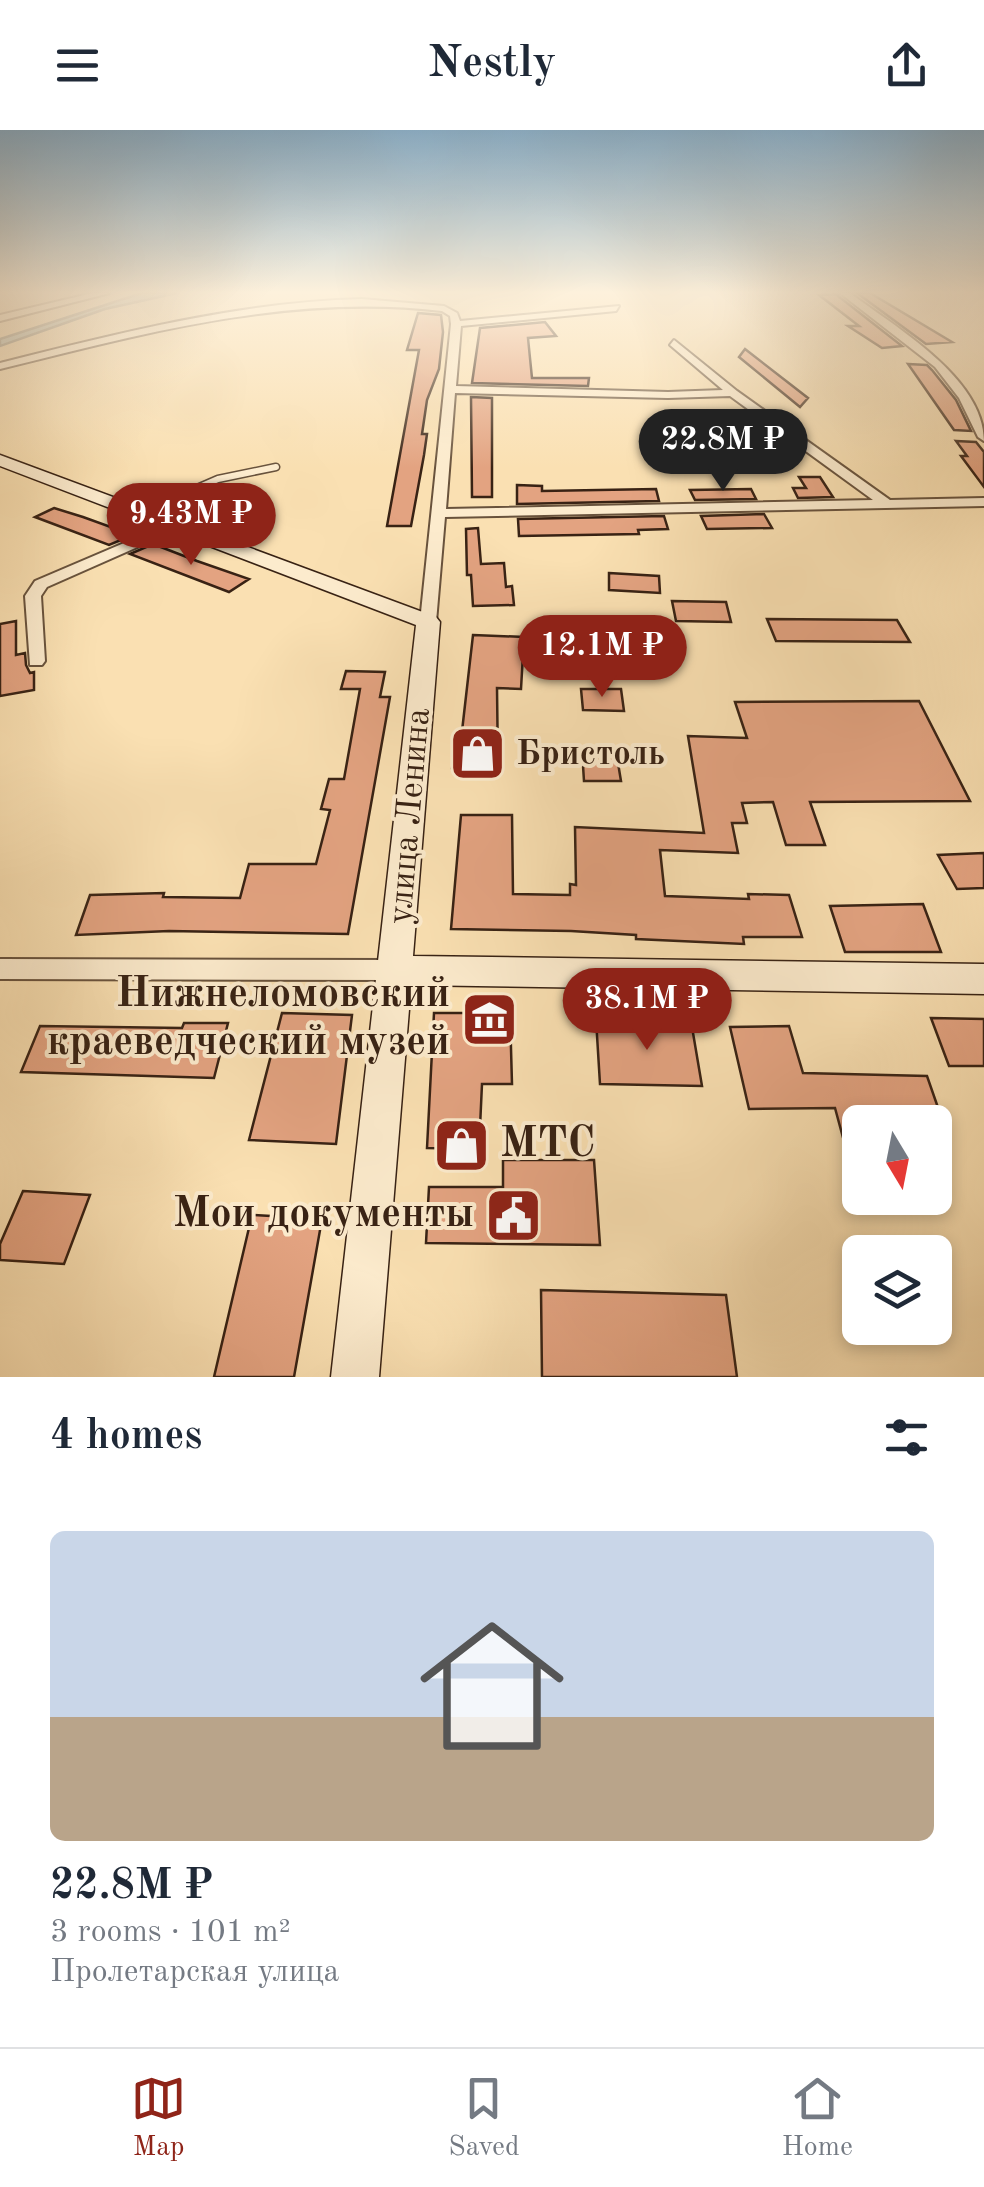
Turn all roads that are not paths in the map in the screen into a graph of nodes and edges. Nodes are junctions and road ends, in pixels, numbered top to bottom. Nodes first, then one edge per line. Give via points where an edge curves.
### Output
1 (61, 351) edge
2 (453, 351) edge
3 (684, 351) edge
4 (922, 351) edge
5 (0, 366) edge
6 (450, 390) junction
7 (733, 392) junction
8 (984, 436) edge
9 (3, 464) edge
10 (276, 466) dead end
11 (984, 502) edge
12 (890, 506) junction
13 (441, 513) junction
14 (139, 514) junction
15 (171, 527) junction
16 (428, 622) junction
17 (36, 661) dead end
18 (0, 969) edge
19 (395, 970) junction
20 (984, 979) edge
21 (356, 1377) edge

1 - 5 street
2 - 6 street, улица Ленина
3 - 7 street
4 - 8 street via 964,396
6 - 7 street
6 - 13 street, улица Ленина
7 - 12 street
9 - 14 street
10 - 14 lane via 218,479
11 - 12 street
12 - 13 street
13 - 16 street, улица Ленина
14 - 15 street
15 - 16 street
15 - 17 street via 41,584 33,596
16 - 19 street, улица Ленина
18 - 19 street
19 - 20 street
19 - 21 street, улица Ленина

